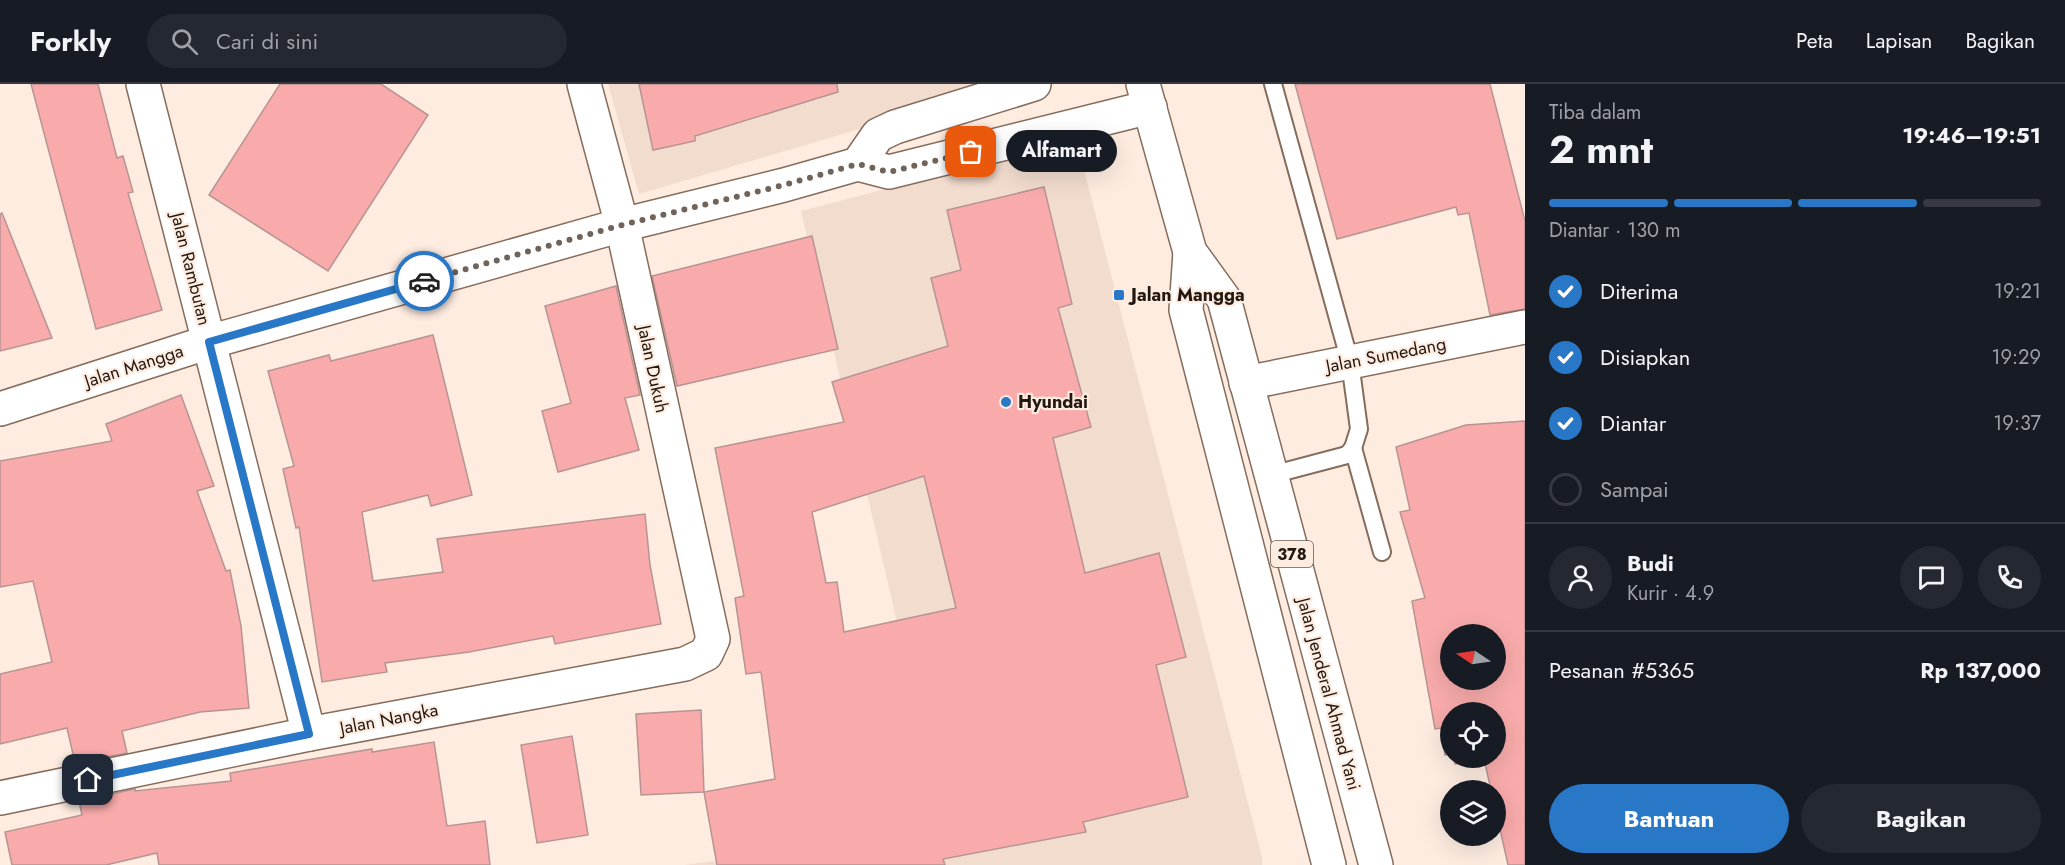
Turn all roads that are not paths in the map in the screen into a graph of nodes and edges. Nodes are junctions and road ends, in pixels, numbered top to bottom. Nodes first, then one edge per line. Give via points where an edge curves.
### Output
1 (143, 84) edge
2 (584, 84) edge
3 (1034, 84) edge
4 (1273, 84) edge
5 (1146, 95) edge
6 (858, 164) junction
7 (622, 225) junction
8 (1190, 252) junction
9 (1525, 327) edge
10 (209, 342) junction
11 (1350, 362) junction
12 (1246, 383) junction
13 (0, 409) edge
14 (1353, 448) junction
15 (1271, 475) junction
16 (1382, 552) dead end
17 (706, 654) joint
18 (309, 734) junction
19 (0, 798) edge
20 (1329, 865) edge
21 (1376, 865) edge

1 - 10 street, Jalan Rambutan
2 - 7 street, Jalan Dukuh
3 - 6 street via 878,135
4 - 11 lane
5 - 6 street via 889,172
5 - 8 street, Jalan Jenderal Ahmad Yani / 378
6 - 7 street, Jalan Mangga
7 - 10 street, Jalan Mangga
7 - 17 street, Jalan Dukuh via 713,639
8 - 12 street, Jalan Jenderal Ahmad Yani / 378 via 1224,299
8 - 20 street, Jalan Jenderal Ahmad Yani / 378 via 1186,310
9 - 11 street, Jalan Sumedang
10 - 13 street, Jalan Mangga
10 - 18 street, Jalan Rambutan
11 - 12 street, Jalan Sumedang
11 - 14 lane via 1359,429
12 - 15 street, Jalan Jenderal Ahmad Yani / 378
14 - 15 lane via 1347,455
14 - 16 lane
15 - 21 street, Jalan Jenderal Ahmad Yani / 378
17 - 18 street, Jalan Nangka via 685,664
18 - 19 street, Jalan Nangka

